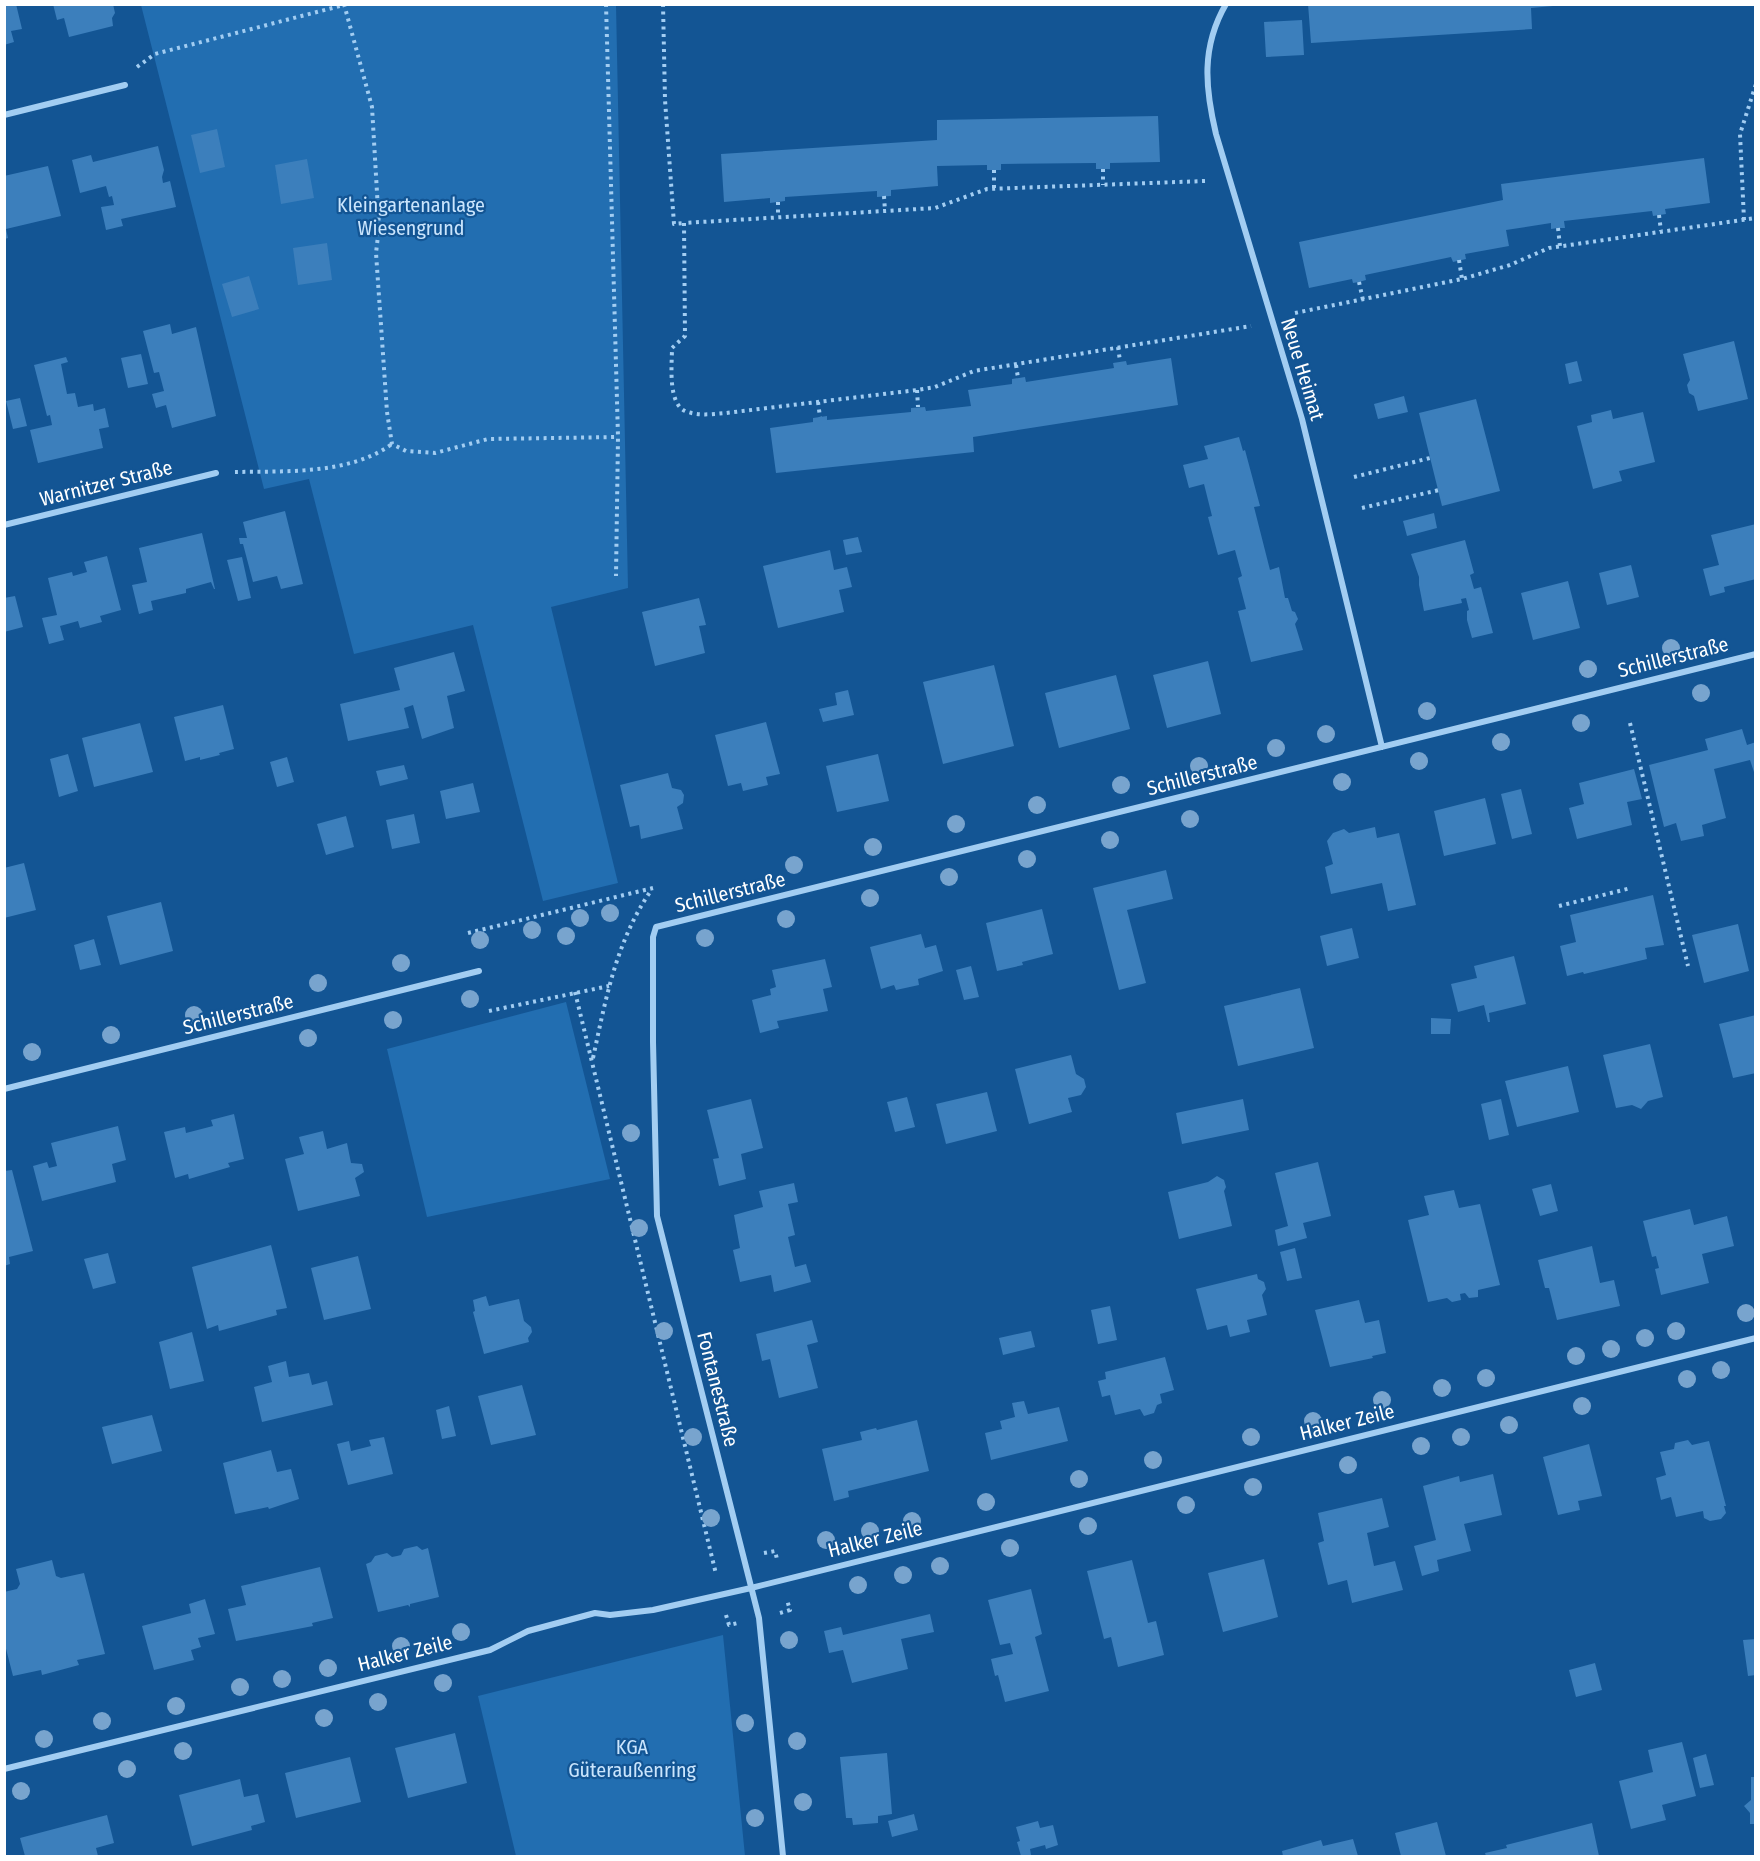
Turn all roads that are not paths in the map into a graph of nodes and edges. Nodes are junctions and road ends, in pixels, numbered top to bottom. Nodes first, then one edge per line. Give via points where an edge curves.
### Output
1 (1226, 4) edge
2 (121, 86) road end
3 (4, 115) edge
4 (216, 473) road end
5 (4, 525) edge
6 (1755, 654) edge
7 (1382, 747) junction
8 (656, 927) joint
9 (478, 971) dead end
10 (4, 1089) edge
11 (1755, 1338) edge
12 (751, 1588) junction
13 (4, 1769) edge
14 (783, 1857) edge

1 - 7 street, Neue Heimat via 1210,45 1206,69 1209,103 1302,420
2 - 3 street
4 - 5 street, Warnitzer Straße
6 - 7 street, Schillerstraße
7 - 8 street, Schillerstraße
8 - 12 street, Fontanestraße via 653,1042 657,1216
9 - 10 street, Schillerstraße
11 - 12 street, Halker Zeile
12 - 13 street, Halker Zeile via 653,1610 610,1616 595,1613 528,1632 490,1650
12 - 14 street, Fontanestraße via 760,1627

